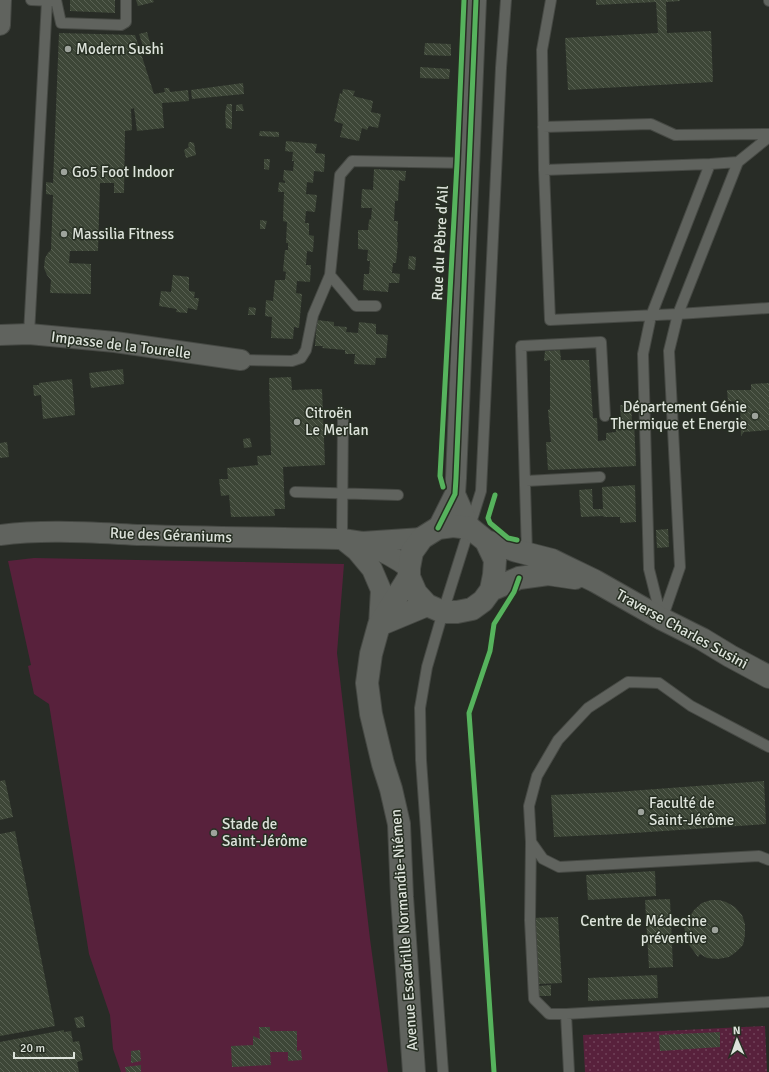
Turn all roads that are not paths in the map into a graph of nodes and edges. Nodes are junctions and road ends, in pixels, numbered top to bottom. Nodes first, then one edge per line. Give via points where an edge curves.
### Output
1 (2, 0) edge
2 (30, 0) edge
3 (53, 0) edge
4 (126, 0) edge
5 (476, 0) edge
6 (506, 0) edge
7 (551, 0) edge
8 (0, 25) edge
9 (543, 127) junction
10 (769, 134) edge
11 (769, 137) edge
12 (738, 162) junction
13 (469, 163) junction
14 (710, 164) junction
15 (544, 170) junction
16 (330, 274) junction
17 (376, 306) dead end
18 (769, 308) edge
19 (678, 314) junction
20 (651, 316) junction
21 (29, 334) junction
22 (0, 335) edge
23 (241, 360) joint
24 (343, 414) dead end
25 (605, 416) dead end
26 (600, 477) dead end
27 (526, 481) junction
28 (295, 492) dead end
29 (343, 494) junction
30 (455, 494) junction
31 (398, 495) dead end
32 (430, 533) junction
33 (478, 534) junction
34 (0, 535) edge
35 (342, 539) junction
36 (362, 542) junction
37 (527, 554) junction
38 (409, 573) junction
39 (595, 581) junction
40 (491, 590) junction
41 (435, 609) junction
42 (662, 619) junction
43 (379, 625) junction
44 (769, 677) edge
45 (769, 747) edge
46 (531, 842) junction
47 (769, 860) edge
48 (769, 1002) edge
49 (566, 1014) junction
50 (414, 1072) edge
51 (444, 1072) edge
52 (569, 1072) edge

1 - 8 street
2 - 3 lane
3 - 4 lane via 61,23 121,25 126,22
3 - 21 lane
5 - 13 street, Rue du Pèbre d'Ail
6 - 33 lane
7 - 9 lane via 542,50
9 - 10 lane via 651,124 675,135
9 - 15 lane
11 - 12 lane
12 - 14 lane
12 - 19 lane
13 - 16 lane via 352,161 340,175
13 - 30 street, Rue du Pèbre d'Ail
14 - 15 lane
14 - 20 lane
15 - 20 lane via 550,320
16 - 17 lane via 356,306
16 - 23 lane via 313,315 306,350 301,358 292,361
18 - 19 lane
19 - 20 lane
19 - 42 lane via 669,351 680,567
20 - 42 lane via 643,354 649,569
21 - 22 street, Impasse de la Tourelle
21 - 23 street, Impasse de la Tourelle via 114,342
24 - 29 lane
25 - 27 lane via 601,342 521,346
26 - 27 lane
27 - 37 lane
28 - 29 lane
29 - 31 lane
29 - 35 lane
30 - 32 street, Rue du Pèbre d'Ail
30 - 33 street, Rue du Pèbre d'Ail
32 - 33 street via 453,526
32 - 36 street, Rue des Géraniums
32 - 38 street, Avenue Escadrille Normandie-Niémen via 412,552
33 - 37 street, Traverse Charles Susini
33 - 40 street via 495,560
33 - 41 lane
34 - 35 street, Rue des Géraniums via 22,532
35 - 36 street, Rue des Géraniums
35 - 43 street via 372,569 381,590
36 - 38 street, Rue des Géraniums via 402,562
37 - 39 street, Traverse Charles Susini via 552,560
38 - 41 street via 416,593
38 - 43 street, Avenue Escadrille Normandie-Niémen
39 - 40 street, Traverse Charles Susini via 548,574 518,578
39 - 42 street, Traverse Charles Susini
40 - 41 street via 483,601 472,609 457,612
41 - 43 street
41 - 51 lane via 420,708 421,760
42 - 44 street, Traverse Charles Susini
43 - 50 street, Avenue Escadrille Normandie-Niémen via 367,683 371,714 399,824
45 - 46 lane via 691,706 659,682 628,682 588,708 558,740 537,776 529,806
46 - 47 lane via 543,859 559,867 759,856
46 - 49 lane via 530,920 534,998 549,1014
48 - 49 lane
49 - 52 lane

